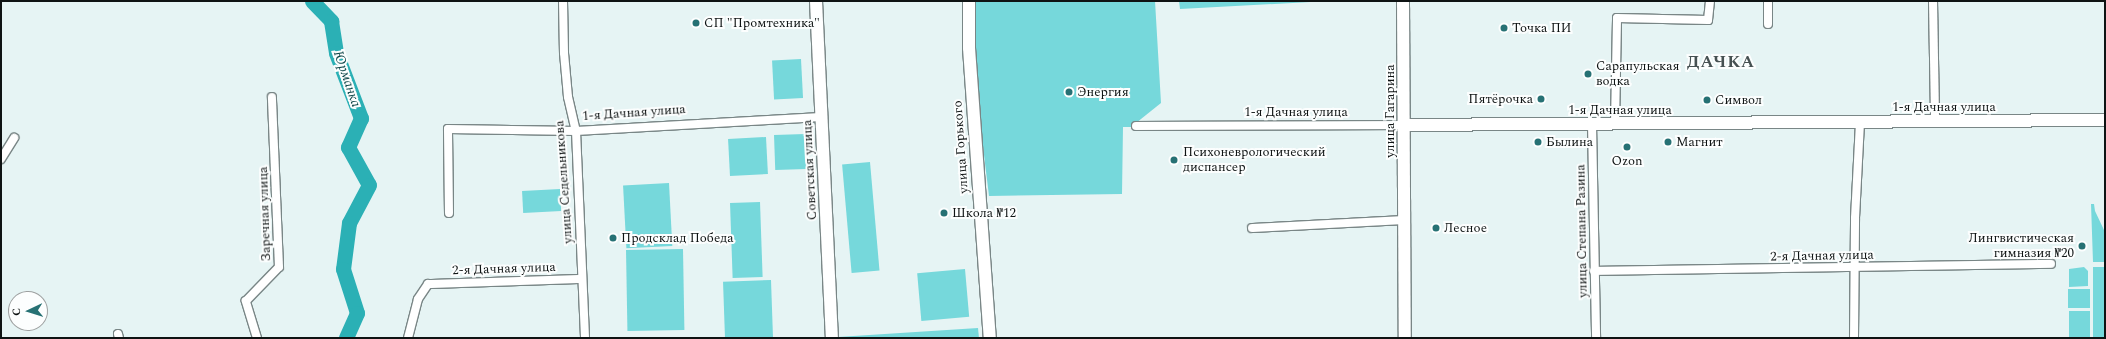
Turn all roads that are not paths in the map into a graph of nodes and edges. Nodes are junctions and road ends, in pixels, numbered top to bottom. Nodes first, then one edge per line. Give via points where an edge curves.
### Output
1 (563, 1) edge
2 (816, 1) edge
3 (969, 1) edge
4 (1403, 1) edge
5 (1710, 1) edge
6 (1768, 1) edge
7 (1933, 1) edge
8 (1768, 24) dead end
9 (272, 97) dead end
10 (821, 117) junction
11 (2105, 120) edge
12 (1935, 121) junction
13 (1860, 122) junction
14 (1592, 124) junction
15 (1615, 124) junction
16 (1404, 125) junction
17 (1136, 126) dead end
18 (576, 131) junction
19 (14, 138) dead end
20 (1, 159) edge
21 (449, 213) dead end
22 (1405, 220) junction
23 (1252, 228) dead end
24 (2051, 264) dead end
25 (1855, 267) junction
26 (1594, 271) junction
27 (582, 279) junction
28 (257, 338) edge
29 (408, 338) edge
30 (585, 338) edge
31 (832, 338) edge
32 (990, 338) edge
33 (1406, 338) edge
34 (1596, 338) edge
35 (1854, 338) edge

1 - 18 street, улица Седельникова via 568,98
2 - 10 street, Советская улица
3 - 32 street, улица Горького via 969,48
4 - 16 street, улица Гагарина
5 - 15 street via 1708,20 1617,18
6 - 8 street
7 - 12 street
9 - 28 street, Заречная улица via 279,267 246,301
10 - 18 street, 1-я Дачная улица
10 - 31 street, Советская улица
11 - 12 street, 1-я Дачная улица
12 - 13 street, 1-я Дачная улица
13 - 15 street, 1-я Дачная улица
13 - 25 street
14 - 15 street, 1-я Дачная улица
14 - 16 street, 1-я Дачная улица
14 - 26 street, улица Степана Разина
16 - 17 street, 1-я Дачная улица
16 - 22 street, улица Гагарина
18 - 21 street, 1-я Дачная улица via 448,129
18 - 27 street, улица Седельникова
19 - 20 street
22 - 23 street
22 - 33 street, улица Гагарина
24 - 25 street, 2-я Дачная улица
25 - 26 street, 2-я Дачная улица
25 - 35 street
26 - 34 street, улица Степана Разина
27 - 29 street, 2-я Дачная улица via 428,284 418,299
27 - 30 street, улица Седельникова

